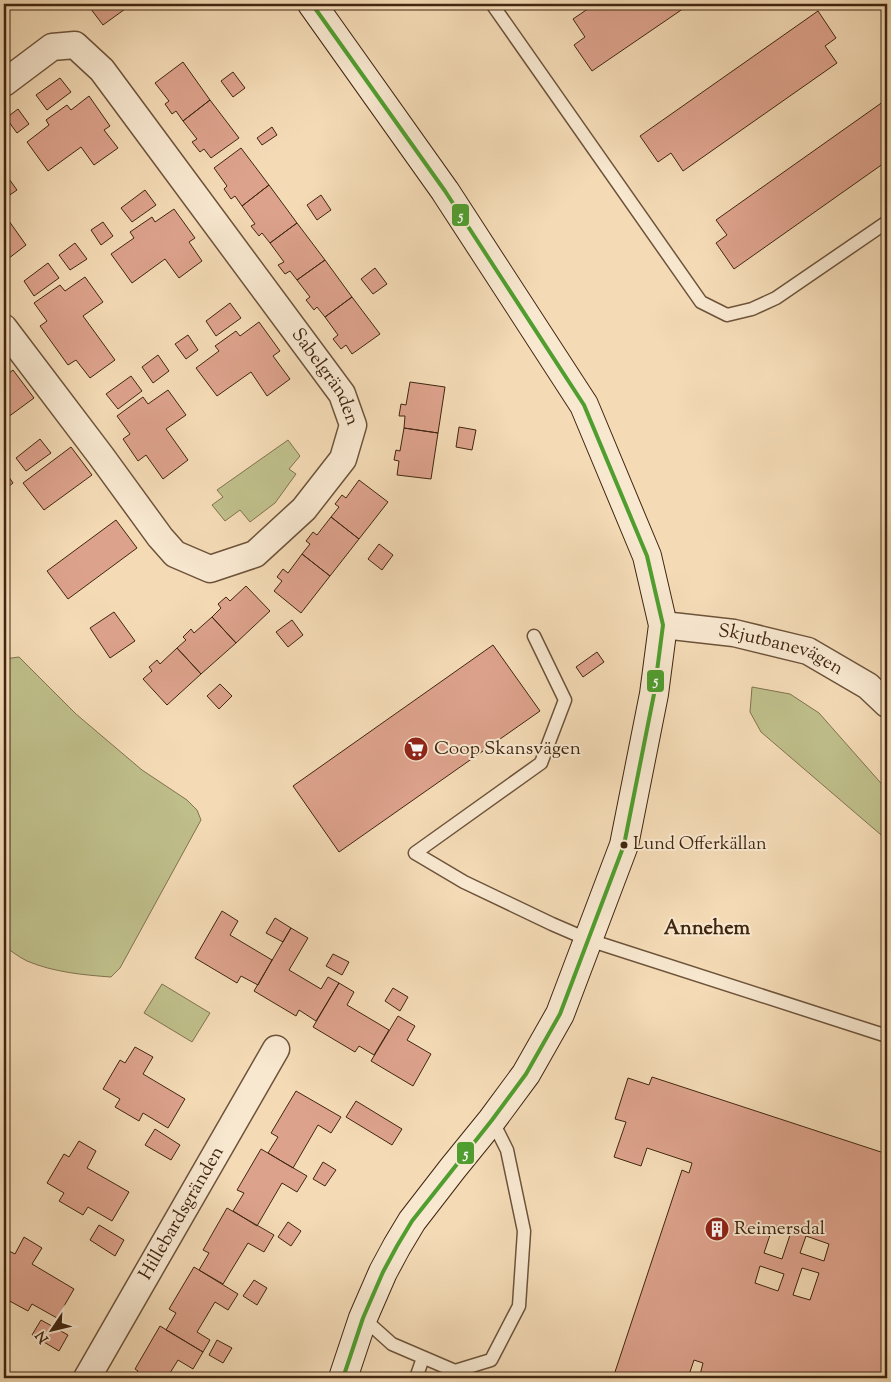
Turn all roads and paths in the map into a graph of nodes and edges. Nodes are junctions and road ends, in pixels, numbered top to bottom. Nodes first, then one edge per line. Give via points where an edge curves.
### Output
1 (312, 4) edge
2 (492, 4) edge
3 (4, 83) edge
4 (887, 222) edge
5 (4, 328) edge
6 (663, 625) junction
7 (534, 636) dead end
8 (887, 704) edge
9 (589, 940) junction
10 (887, 1036) edge
11 (276, 1049) dead end
12 (492, 1120) junction
13 (362, 1318) junction
14 (423, 1358) junction
15 (87, 1378) edge
16 (343, 1378) edge
17 (416, 1378) edge

1 - 6 street via 445,191 584,405 647,556
2 - 4 lane via 701,302 727,315 752,310 776,298
3 - 5 street, Sabelgränden via 52,47 75,45 102,70 342,394 354,425 342,459 304,509 255,554 210,569 175,554 160,537
6 - 8 street, Skjutbanevägen via 734,633 808,652 868,686
6 - 9 street via 654,694 624,845
7 - 9 lane via 565,700 541,763 415,853 464,882
9 - 10 lane
9 - 12 street via 560,1014 526,1074
11 - 15 street, Hillebardsgränden
12 - 13 street via 412,1221
12 - 14 lane via 507,1150 524,1230 519,1306 491,1360 455,1372
13 - 14 lane via 392,1344
13 - 16 street
14 - 17 lane

